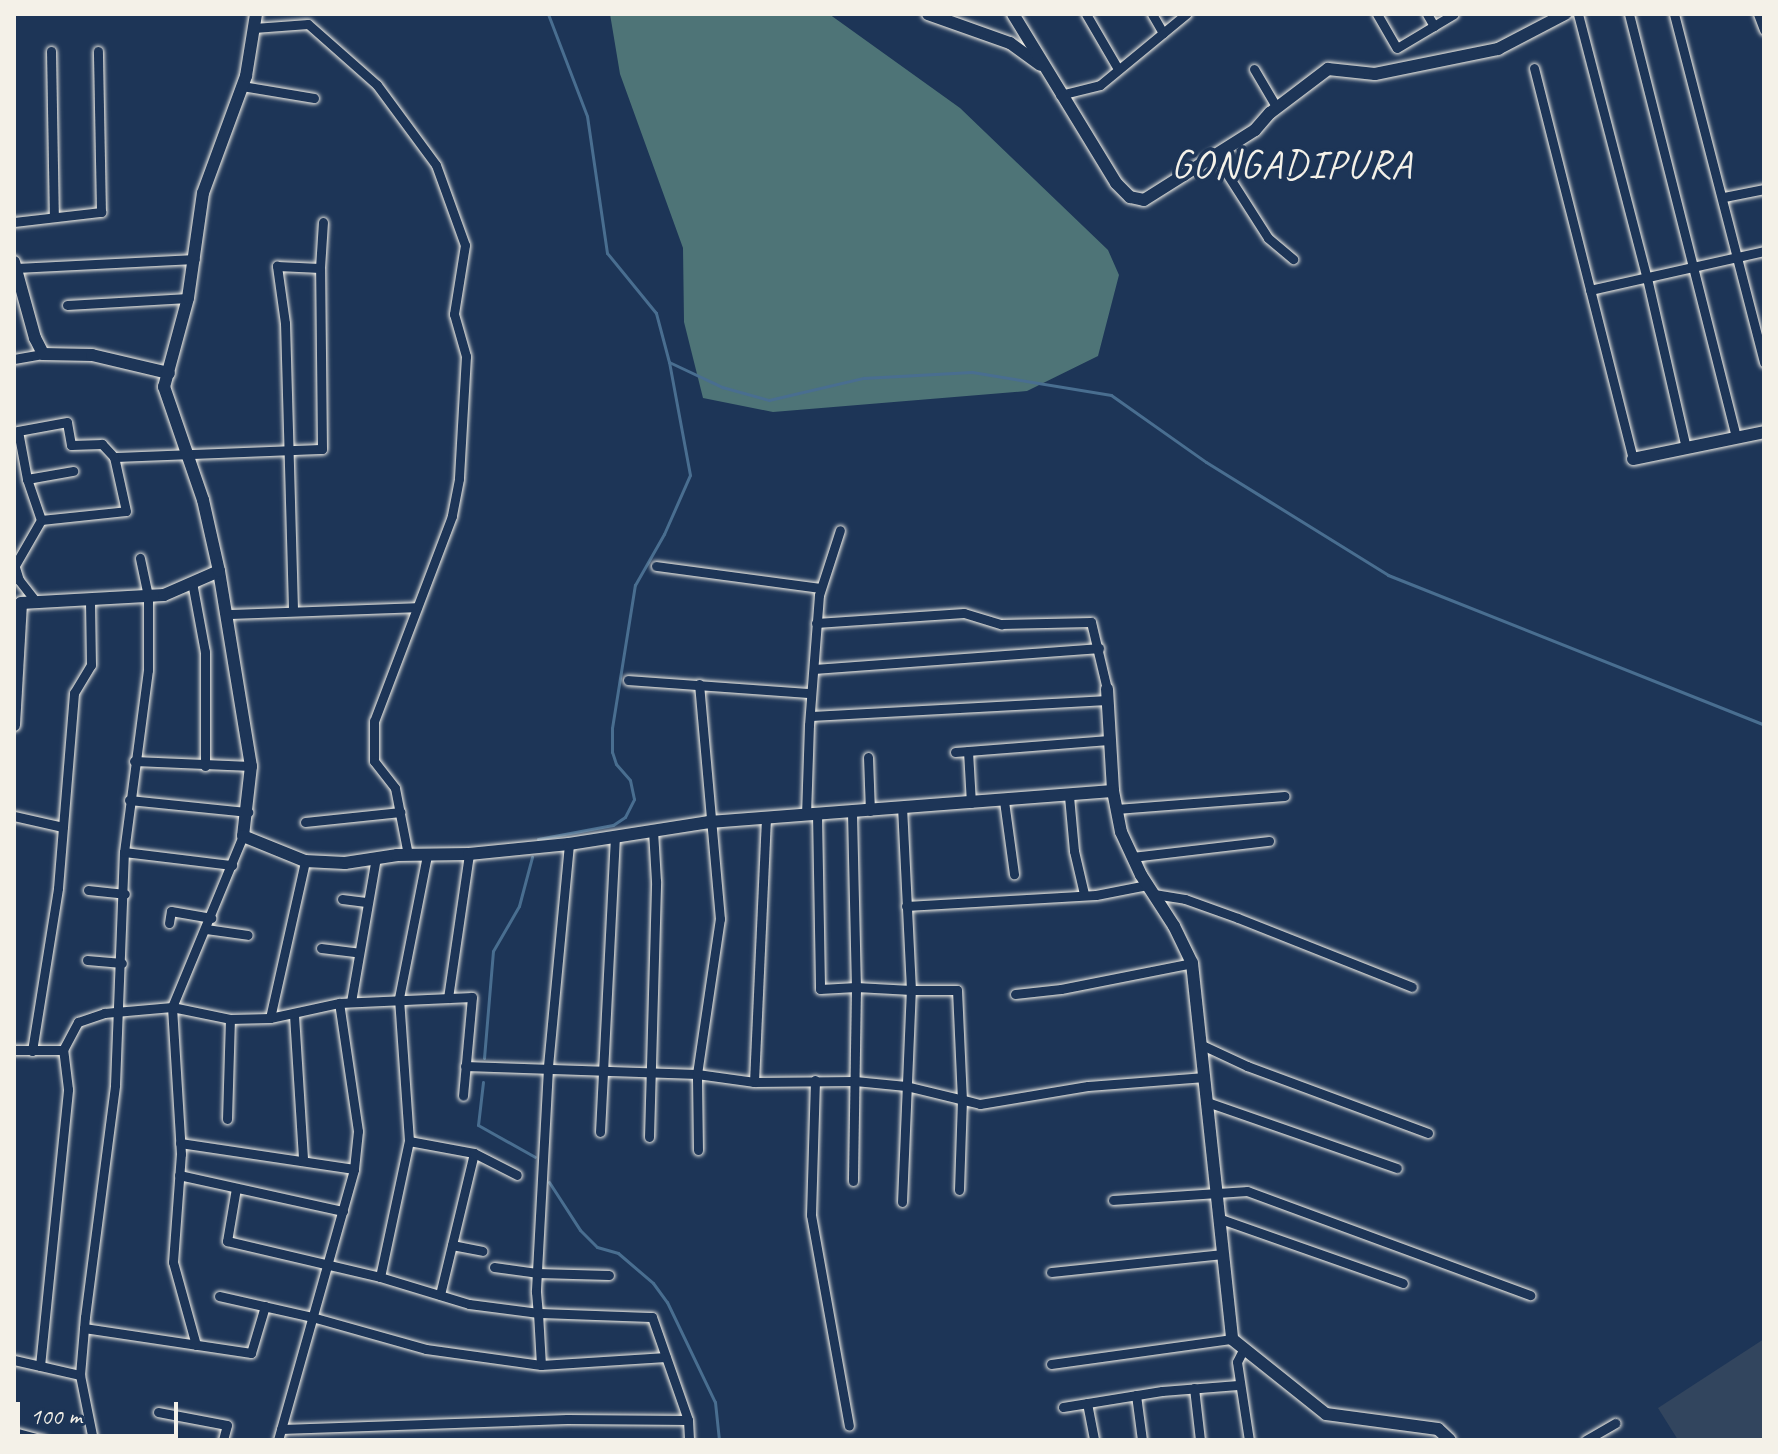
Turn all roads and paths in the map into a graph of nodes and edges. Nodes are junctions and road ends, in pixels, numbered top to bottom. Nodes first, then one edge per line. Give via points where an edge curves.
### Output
1 (928, 14) edge
2 (956, 14) edge
3 (1013, 14) edge
4 (1086, 14) edge
5 (1152, 14) edge
6 (1186, 14) edge
7 (1377, 14) edge
8 (1427, 14) edge
9 (1454, 14) edge
10 (1565, 14) edge
11 (1578, 14) edge
12 (1629, 14) edge
13 (1674, 14) edge
14 (1758, 14) edge
15 (255, 21) edge
16 (1434, 26) junction
17 (964, 27) junction
18 (1764, 30) edge
19 (1163, 33) junction
20 (51, 51) dead end
21 (98, 51) dead end
22 (1044, 67) junction
23 (1534, 68) dead end
24 (1118, 69) junction
25 (1254, 69) dead end
26 (242, 86) junction
27 (1060, 95) junction
28 (314, 98) dead end
29 (1277, 108) junction
30 (1215, 155) junction
31 (1764, 189) edge
32 (1724, 197) junction
33 (54, 215) junction
34 (14, 222) edge
35 (323, 222) dead end
36 (1764, 251) edge
37 (1738, 257) junction
38 (195, 259) junction
39 (1293, 259) dead end
40 (15, 265) edge
41 (1693, 267) junction
42 (320, 268) junction
43 (1647, 278) junction
44 (1590, 290) junction
45 (188, 298) junction
46 (67, 305) dead end
47 (43, 354) junction
48 (14, 359) edge
49 (1764, 363) edge
50 (169, 373) junction
51 (1764, 432) edge
52 (1736, 438) junction
53 (1686, 448) junction
54 (286, 449) junction
55 (186, 451) junction
56 (114, 457) junction
57 (1633, 459) joint
58 (73, 471) dead end
59 (27, 479) junction
60 (41, 520) junction
61 (840, 530) dead end
62 (140, 558) dead end
63 (15, 566) edge
64 (656, 566) dead end
65 (219, 571) junction
66 (192, 582) junction
67 (820, 588) junction
68 (148, 596) junction
69 (90, 599) junction
70 (36, 602) junction
71 (417, 607) junction
72 (293, 609) junction
73 (228, 614) junction
74 (816, 623) junction
75 (1099, 648) junction
76 (815, 669) junction
77 (628, 680) dead end
78 (699, 684) junction
79 (811, 693) junction
80 (1107, 694) junction
81 (811, 716) junction
82 (14, 725) edge
83 (1109, 740) junction
84 (968, 751) junction
85 (955, 752) dead end
86 (868, 757) dead end
87 (134, 761) junction
88 (205, 766) junction
89 (251, 766) junction
90 (1113, 791) junction
91 (1069, 796) junction
92 (1284, 796) dead end
93 (129, 800) junction
94 (1004, 801) junction
95 (971, 803) junction
96 (902, 808) junction
97 (1116, 809) junction
98 (870, 811) junction
99 (248, 812) junction
100 (400, 812) junction
101 (852, 813) junction
102 (812, 814) junction
103 (14, 816) edge
104 (766, 818) junction
105 (305, 822) dead end
106 (709, 822) junction
107 (63, 827) junction
108 (653, 830) junction
109 (243, 836) junction
110 (615, 837) junction
111 (1269, 841) dead end
112 (569, 844) junction
113 (124, 852) junction
114 (469, 854) junction
115 (408, 855) junction
116 (427, 855) junction
117 (1132, 857) junction
118 (376, 858) junction
119 (305, 861) junction
120 (232, 865) junction
121 (1014, 874) dead end
122 (1151, 889) junction
123 (88, 890) dead end
124 (125, 894) junction
125 (1084, 894) junction
126 (342, 899) dead end
127 (368, 902) junction
128 (906, 906) junction
129 (211, 918) junction
130 (169, 923) dead end
131 (206, 929) junction
132 (248, 935) dead end
133 (321, 948) dead end
134 (359, 953) junction
135 (87, 960) dead end
136 (122, 963) junction
137 (1192, 963) junction
138 (856, 987) junction
139 (1412, 987) dead end
140 (911, 990) junction
141 (1015, 994) dead end
142 (399, 998) junction
143 (448, 998) junction
144 (351, 1002) junction
145 (339, 1003) junction
146 (172, 1007) junction
147 (120, 1012) junction
148 (294, 1015) junction
149 (270, 1018) junction
150 (230, 1019) junction
151 (1202, 1045) junction
152 (14, 1050) edge
153 (63, 1050) junction
154 (32, 1051) junction
155 (465, 1066) junction
156 (548, 1068) junction
157 (604, 1070) junction
158 (650, 1074) junction
159 (697, 1074) junction
160 (1205, 1077) junction
161 (815, 1080) junction
162 (855, 1081) junction
163 (754, 1082) junction
164 (906, 1086) junction
165 (463, 1096) dead end
166 (962, 1099) junction
167 (1207, 1102) junction
168 (227, 1119) dead end
169 (600, 1132) dead end
170 (1428, 1133) dead end
171 (649, 1137) dead end
172 (409, 1141) junction
173 (180, 1143) junction
174 (698, 1150) dead end
175 (474, 1153) junction
176 (303, 1159) junction
177 (1397, 1168) dead end
178 (354, 1169) junction
179 (179, 1175) junction
180 (517, 1175) dead end
181 (853, 1181) dead end
182 (236, 1188) junction
183 (959, 1190) dead end
184 (1215, 1193) junction
185 (1113, 1200) dead end
186 (902, 1202) dead end
187 (343, 1211) junction
188 (1218, 1218) junction
189 (452, 1245) junction
190 (482, 1251) dead end
191 (1223, 1254) junction
192 (327, 1267) junction
193 (494, 1267) dead end
194 (1051, 1272) dead end
195 (537, 1273) junction
196 (609, 1275) dead end
197 (380, 1277) junction
198 (1403, 1283) dead end
199 (440, 1295) junction
200 (1530, 1295) dead end
201 (219, 1296) dead end
202 (265, 1306) junction
203 (538, 1313) junction
204 (312, 1317) junction
205 (84, 1328) junction
206 (1232, 1339) junction
207 (196, 1345) junction
208 (1243, 1350) junction
209 (666, 1357) junction
210 (14, 1360) edge
211 (1051, 1364) dead end
212 (541, 1365) junction
213 (40, 1366) junction
214 (80, 1375) junction
215 (1238, 1385) junction
216 (1194, 1388) junction
217 (1136, 1395) junction
218 (1087, 1403) junction
219 (1063, 1407) dead end
220 (158, 1412) dead end
221 (688, 1420) junction
222 (1616, 1423) dead end
223 (849, 1426) dead end
224 (281, 1429) junction
225 (14, 1432) edge
226 (43, 1440) edge
227 (93, 1440) edge
228 (223, 1440) edge
229 (278, 1440) edge
230 (689, 1440) edge
231 (1094, 1440) edge
232 (1142, 1440) edge
233 (1200, 1440) edge
234 (1249, 1440) edge
235 (1450, 1440) edge
236 (1586, 1440) edge

1 - 17 street
2 - 17 street
3 - 22 street
4 - 24 street
5 - 19 street
6 - 19 street
7 - 16 street via 1397,48
8 - 16 street
9 - 16 street
10 - 29 street via 1498,49 1375,74 1328,69
11 - 43 street
12 - 41 street
13 - 32 street
14 - 18 street
15 - 26 street
15 - 71 street via 308,24 377,85 436,165 465,245 454,314 466,356 459,479 452,516
17 - 22 street via 1010,43
19 - 24 street
20 - 33 street
21 - 33 street via 101,212
22 - 27 street
23 - 44 street
24 - 27 street via 1100,85
25 - 29 street
26 - 28 street
26 - 38 street via 203,193
27 - 30 street via 1130,197 1144,200
29 - 30 street via 1255,130
30 - 39 street via 1268,238
31 - 32 street
32 - 37 street
33 - 34 street
35 - 42 street
36 - 37 street
37 - 41 street
37 - 49 street
38 - 40 street
38 - 45 street
40 - 47 street
41 - 43 street
41 - 52 street
42 - 54 street via 322,449
42 - 54 street via 277,266 285,323
43 - 44 street
43 - 53 street
44 - 57 street
45 - 46 street
45 - 50 street
47 - 48 street
47 - 50 street via 92,355
50 - 55 street via 164,387
51 - 52 street
52 - 53 street
53 - 57 street
54 - 55 street
54 - 72 street
55 - 56 street
55 - 65 street
56 - 59 street via 102,444 71,445 67,422 31,426 18,431
56 - 60 street via 126,511
58 - 59 street
59 - 60 street
60 - 63 street
61 - 67 street
62 - 68 street
63 - 70 street
64 - 67 street
65 - 66 street
65 - 73 street
66 - 68 street
66 - 88 street via 205,652
67 - 74 street
68 - 69 street
68 - 87 street via 148,670
69 - 70 street
69 - 107 street via 91,665 74,693
70 - 82 street via 21,603
71 - 72 street
71 - 100 street via 374,721 374,761 395,788
72 - 73 street
73 - 89 street
74 - 75 street via 964,613 1001,624 1091,622
74 - 76 street
75 - 76 street
75 - 80 street
76 - 79 street
77 - 78 street
78 - 79 street
78 - 106 street
79 - 81 street
80 - 81 street
80 - 83 street
81 - 102 street
83 - 84 street
83 - 90 street
84 - 85 street
84 - 95 street
86 - 98 street
87 - 88 street
87 - 93 street
88 - 89 street
89 - 99 street
90 - 91 street
90 - 97 street
91 - 94 street
91 - 125 street
92 - 97 street
93 - 99 street
93 - 113 street
94 - 95 street
94 - 121 street
95 - 96 street
96 - 98 street
96 - 128 street
97 - 117 street
98 - 101 street
99 - 109 street
100 - 105 street
100 - 115 street
101 - 102 street
101 - 138 street
102 - 104 street
102 - 138 street via 820,989
103 - 107 street
104 - 106 street
104 - 163 street
106 - 108 street
106 - 159 street via 720,919
107 - 154 street
108 - 110 street
108 - 158 street
109 - 119 street
109 - 120 street
110 - 112 street
110 - 157 street
111 - 117 street
112 - 114 street
112 - 156 street
113 - 120 street
113 - 124 street
114 - 116 street
114 - 143 street
115 - 116 street
115 - 118 street
116 - 142 street
117 - 122 street
118 - 119 street
118 - 127 street
119 - 149 street
120 - 129 street
122 - 125 street
122 - 137 street
122 - 139 street
123 - 124 street
124 - 136 street
125 - 128 street
126 - 127 street
127 - 134 street
128 - 140 street
129 - 130 street via 171,911
129 - 131 street
131 - 132 street
131 - 146 street
133 - 134 street
134 - 144 street
135 - 136 street
136 - 147 street
137 - 141 street
137 - 151 street
138 - 140 street
138 - 162 street
140 - 164 street
140 - 166 street via 957,990
142 - 143 street
142 - 144 street
142 - 172 street
143 - 155 street via 472,997
144 - 145 street
145 - 148 street
145 - 178 street via 358,1131
146 - 147 street
146 - 150 street
146 - 173 street
147 - 153 street via 78,1022
147 - 205 street
148 - 149 street
148 - 176 street
149 - 150 street
150 - 168 street
151 - 160 street
151 - 170 street
152 - 154 street
153 - 154 street
153 - 213 street via 68,1089
155 - 156 street
155 - 165 street
156 - 157 street
156 - 195 street
157 - 158 street
157 - 169 street
158 - 159 street
158 - 171 street
159 - 163 street
159 - 174 street
160 - 166 street via 1088,1086 980,1104
160 - 167 street
161 - 162 street
161 - 163 street
161 - 223 street via 811,1215
162 - 164 street
162 - 181 street
164 - 166 street
164 - 186 street
166 - 183 street
167 - 177 street
167 - 184 street
172 - 175 street
172 - 197 street
173 - 176 street
173 - 179 street
175 - 180 street
175 - 189 street
176 - 178 street
178 - 187 street
179 - 182 street
179 - 207 street via 173,1262
182 - 187 street
182 - 192 street via 227,1241
184 - 185 street
184 - 188 street
184 - 200 street via 1247,1191
187 - 192 street
188 - 191 street
188 - 198 street
189 - 190 street
189 - 199 street
191 - 194 street
191 - 206 street
192 - 197 street
192 - 204 street
193 - 195 street
195 - 196 street
195 - 203 street
197 - 199 street
199 - 203 street
201 - 202 street
202 - 204 street
202 - 207 street via 251,1353
203 - 209 street via 652,1317
203 - 212 street
204 - 212 street via 426,1349
204 - 224 street
205 - 207 street
205 - 214 street
206 - 208 street
206 - 211 street
208 - 215 street via 1237,1362
208 - 235 street via 1326,1414 1438,1429
209 - 212 street
209 - 221 street
210 - 213 street
213 - 214 street
214 - 227 street
215 - 216 street
215 - 234 street
216 - 217 street
216 - 233 street
217 - 218 street
217 - 232 street
218 - 219 street
218 - 231 street
220 - 228 street via 227,1425
221 - 224 street
221 - 230 street
222 - 236 street
224 - 229 street
225 - 226 street

